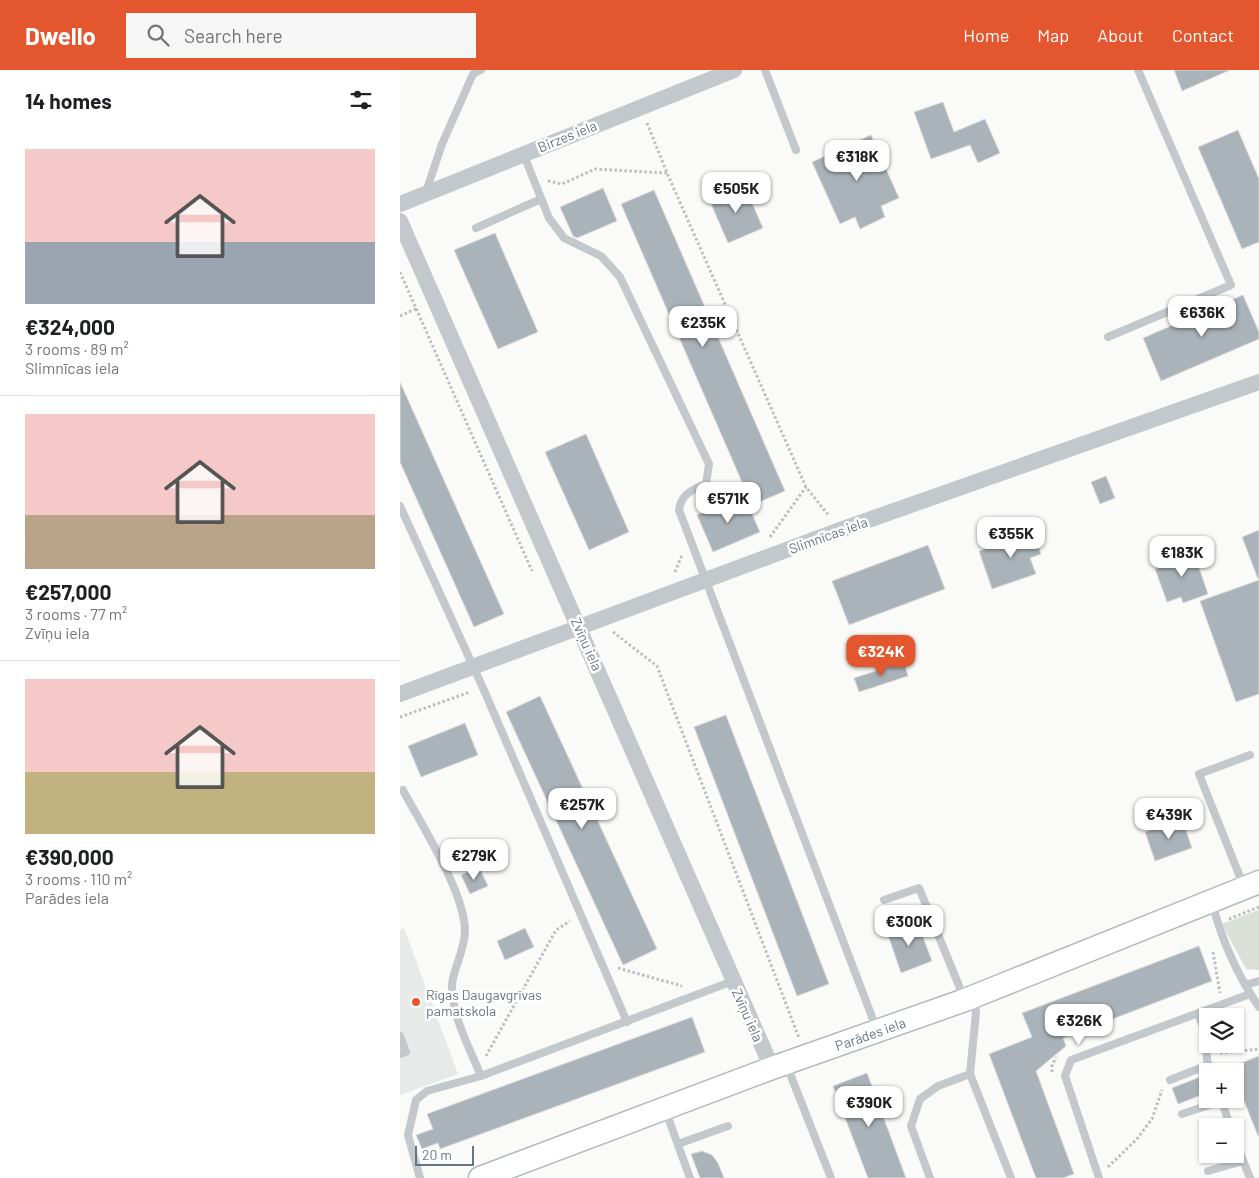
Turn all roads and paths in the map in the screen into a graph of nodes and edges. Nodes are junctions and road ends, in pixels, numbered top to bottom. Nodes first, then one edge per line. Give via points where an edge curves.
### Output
1 (481, 70) edge
2 (734, 70) edge
3 (764, 70) edge
4 (1138, 70) edge
5 (474, 72) edge
6 (641, 107) junction
7 (796, 150) dead end
8 (523, 154) junction
9 (667, 173) junction
10 (533, 178) junction
11 (426, 194) junction
12 (541, 199) junction
13 (400, 204) edge
14 (400, 221) edge
15 (476, 228) dead end
16 (1108, 337) dead end
17 (1259, 382) edge
18 (806, 487) junction
19 (400, 506) edge
20 (840, 530) junction
21 (690, 539) junction
22 (751, 564) junction
23 (705, 580) junction
24 (665, 595) junction
25 (597, 620) junction
26 (580, 626) junction
27 (474, 667) junction
28 (483, 688) junction
29 (400, 694) edge
30 (400, 717) edge
31 (1250, 755) dead end
32 (403, 790) dead end
33 (1252, 885) edge
34 (884, 900) dead end
35 (1211, 901) junction
36 (1259, 907) edge
37 (581, 915) junction
38 (1223, 921) dead end
39 (602, 963) junction
40 (1259, 980) edge
41 (733, 981) junction
42 (1245, 985) junction
43 (1250, 994) junction
44 (692, 997) junction
45 (969, 998) junction
46 (1259, 1007) edge
47 (1198, 1013) junction
48 (628, 1022) junction
49 (877, 1031) junction
50 (400, 1036) edge
51 (800, 1040) dead end
52 (1259, 1049) edge
53 (400, 1054) edge
54 (1207, 1055) junction
55 (1209, 1063) edge
56 (779, 1066) junction
57 (1199, 1071) edge
58 (480, 1073) junction
59 (970, 1074) junction
60 (1170, 1080) joint
61 (664, 1108) junction
62 (1199, 1108) edge
63 (1182, 1114) dead end
64 (728, 1126) dead end
65 (678, 1144) junction
66 (1244, 1161) edge
67 (1237, 1163) edge
68 (1208, 1171) dead end
69 (1099, 1177) edge
70 (420, 1178) edge
71 (480, 1178) edge
72 (690, 1178) edge
73 (831, 1178) edge
74 (930, 1178) edge
75 (1011, 1178) edge
76 (1250, 1178) edge

1 - 5 lane
2 - 6 street, Birzes iela
3 - 7 lane
4 - 16 lane via 1231,285
5 - 11 lane via 442,144
6 - 8 street, Birzes iela
6 - 9 path
8 - 10 lane
8 - 11 street, Birzes iela
9 - 10 path via 595,169 562,184
9 - 18 path
10 - 12 lane
11 - 13 street, Birzes iela
12 - 15 lane
12 - 21 lane via 548,218 564,238 601,256 620,277 709,464 706,484 680,500 679,510
14 - 26 street, Zvīņu iela
17 - 20 street, Slimnīcas iela
18 - 20 path
18 - 22 path
19 - 27 lane
20 - 22 street, Slimnīcas iela
21 - 23 lane
21 - 24 path
22 - 23 street, Slimnīcas iela
23 - 24 street, Slimnīcas iela
23 - 49 lane
24 - 25 street, Slimnīcas iela
25 - 26 street, Slimnīcas iela
25 - 51 path via 657,666
26 - 27 street, Slimnīcas iela
26 - 41 street, Zvīņu iela
27 - 28 lane
27 - 29 street, Slimnīcas iela
28 - 30 path
28 - 37 lane
31 - 33 lane via 1199,774
32 - 58 lane via 454,887 465,929 451,999
33 - 35 street, Parādes iela
34 - 45 lane via 919,888
35 - 42 lane via 1217,923
35 - 45 street, Parādes iela
36 - 38 path
37 - 39 lane
37 - 58 path via 556,930
39 - 44 path via 686,987
39 - 48 lane
40 - 42 lane
41 - 44 lane
41 - 56 street, Zvīņu iela
42 - 43 lane
43 - 46 lane
43 - 47 lane
44 - 48 lane
45 - 49 street, Parādes iela
45 - 59 lane via 976,1012
47 - 54 lane via 1206,1034
47 - 69 lane via 1071,1060 1065,1076
48 - 58 lane
49 - 56 street, Parādes iela
50 - 53 lane via 406,1052
52 - 54 path
54 - 55 lane
56 - 61 street, Parādes iela
56 - 73 lane
57 - 60 lane
58 - 70 lane via 427,1091 416,1100 408,1135
59 - 74 lane via 938,1086 920,1099 911,1126
59 - 75 lane
60 - 69 path via 1160,1092 1152,1119
61 - 65 lane
61 - 71 street, Parādes iela
62 - 63 lane
64 - 65 lane
65 - 72 lane
66 - 76 lane
67 - 68 lane

